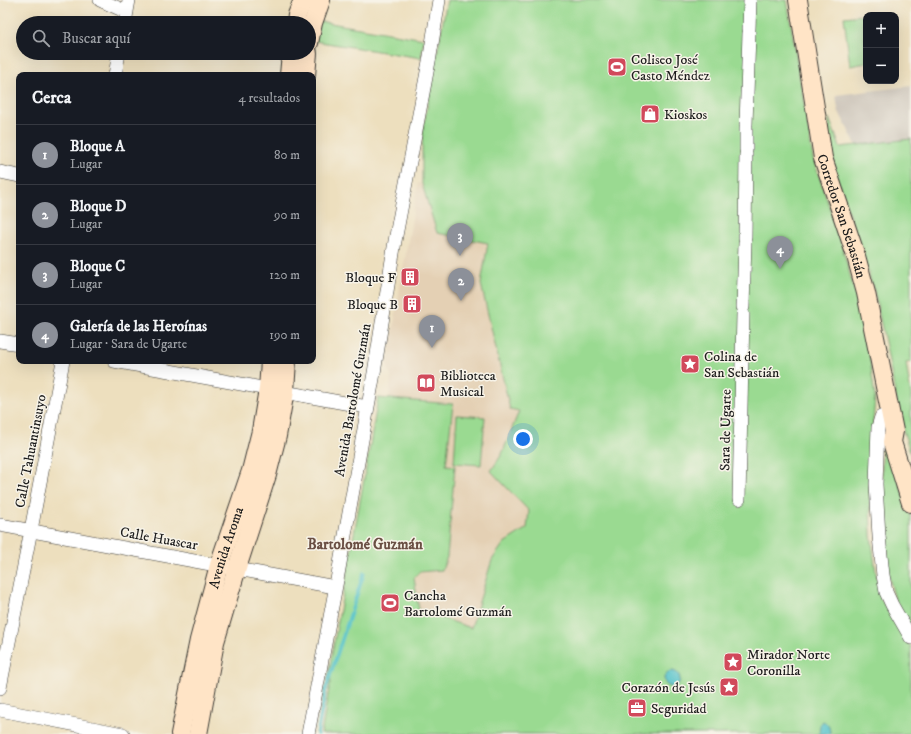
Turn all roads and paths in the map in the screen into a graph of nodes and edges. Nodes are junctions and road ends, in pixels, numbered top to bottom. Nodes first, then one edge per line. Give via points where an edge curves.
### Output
1 (100, 0) edge
2 (303, 0) edge
3 (321, 0) edge
4 (439, 0) edge
5 (750, 0) edge
6 (798, 0) edge
7 (127, 12) edge
8 (298, 16) edge
9 (315, 16) edge
10 (118, 60) edge
11 (290, 60) edge
12 (307, 60) edge
13 (116, 72) edge
14 (289, 72) edge
15 (306, 72) edge
16 (0, 172) edge
17 (16, 175) edge
18 (0, 341) edge
19 (16, 344) edge
20 (62, 364) edge
21 (131, 364) edge
22 (271, 364) edge
23 (286, 364) edge
24 (276, 390) junction
25 (367, 407) junction
26 (890, 413) junction
27 (894, 431) junction
28 (911, 466) edge
29 (739, 499) dead end
30 (911, 503) edge
31 (0, 524) edge
32 (31, 530) junction
33 (219, 565) junction
34 (237, 568) junction
35 (336, 586) junction
36 (911, 638) edge
37 (0, 688) edge
38 (0, 710) edge
39 (123, 734) edge
40 (180, 734) edge
41 (198, 734) edge
42 (308, 734) edge

1 - 7 street
2 - 8 main road
3 - 9 main road
4 - 25 street, Avenida Bartolomé Guzmán
5 - 29 street, Sara de Ugarte
6 - 26 main road, Corredor San Sebastián via 823,158 866,293
10 - 13 street
11 - 14 main road
12 - 15 main road
16 - 17 street
18 - 19 street
20 - 32 street, Calle Tahuantinsuyo
21 - 24 street
22 - 24 main road, Avenida Aroma
23 - 24 main road, Avenida Aroma
24 - 25 street
24 - 33 main road, Avenida Aroma
24 - 34 main road, Avenida Aroma via 277,436
25 - 35 street, Avenida Bartolomé Guzmán
26 - 27 main road, Corredor San Sebastián
26 - 36 street via 881,417 878,427 876,484 879,536 886,592
27 - 28 main road, Corredor San Sebastián via 902,439
27 - 30 main road, Corredor San Sebastián via 892,442
31 - 32 street, Calle Huascar
32 - 33 street, Calle Huascar
32 - 37 street, Calle Tahuantinsuyo
33 - 34 street, Calle Huascar
33 - 40 main road, Avenida Aroma via 199,640
34 - 35 street, Calle Huascar
34 - 41 main road, Avenida Aroma via 215,642
35 - 42 street, Avenida Bartolomé Guzmán
38 - 39 street

